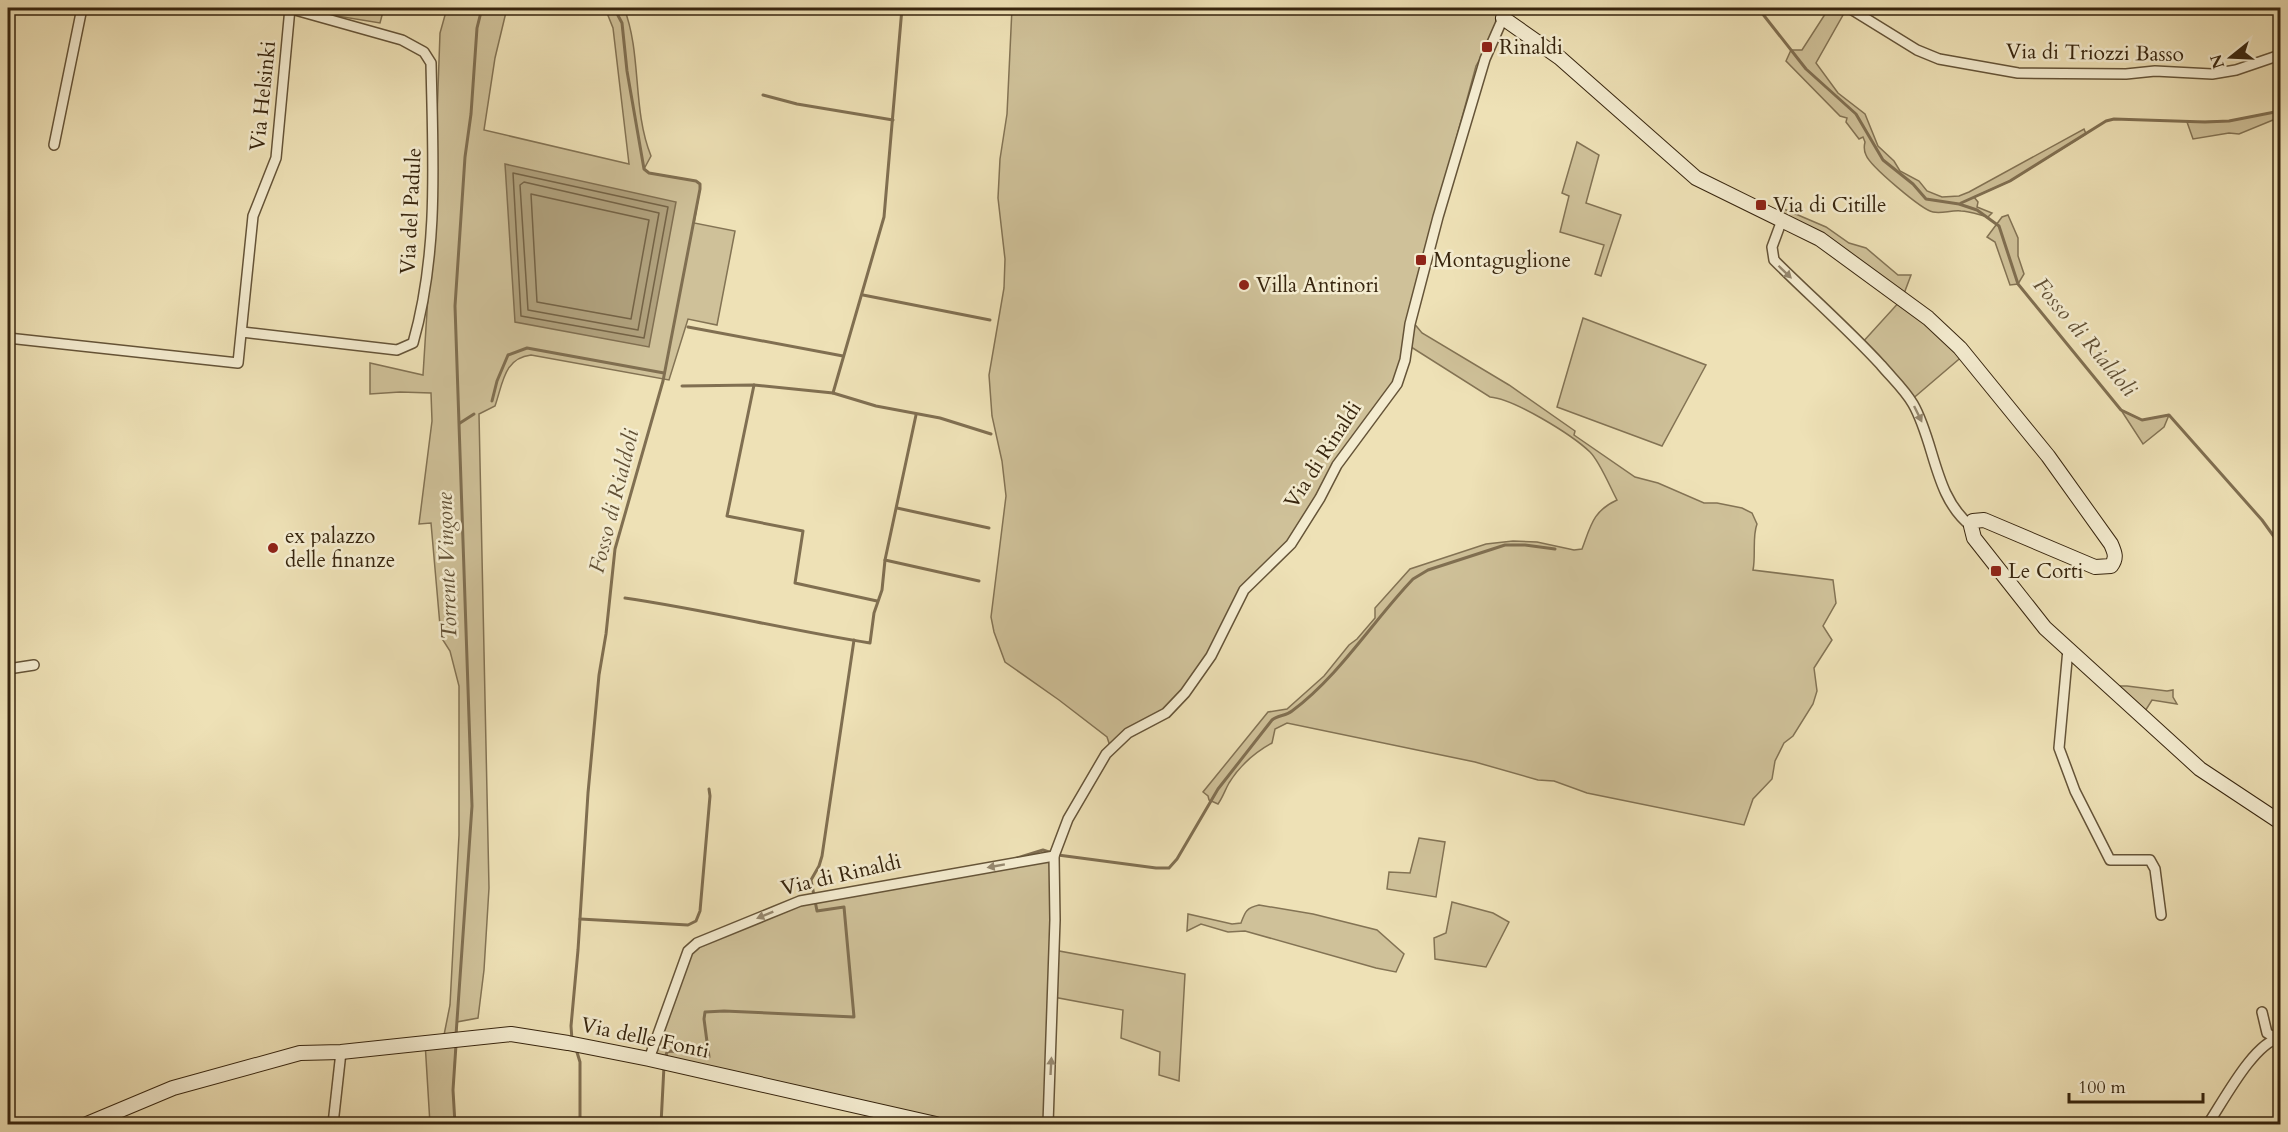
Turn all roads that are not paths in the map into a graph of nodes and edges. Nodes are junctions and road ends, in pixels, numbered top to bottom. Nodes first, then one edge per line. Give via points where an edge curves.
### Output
1 (82, 8) edge
2 (289, 8) edge
3 (1849, 8) edge
4 (1505, 13) edge
5 (2280, 55) edge
6 (54, 145) dead end
7 (1782, 220) junction
8 (242, 332) junction
9 (8, 338) edge
10 (1971, 526) junction
11 (2068, 649) junction
12 (34, 665) dead end
13 (8, 669) edge
14 (2280, 822) edge
15 (1054, 856) junction
16 (2162, 915) dead end
17 (2262, 1012) dead end
18 (2280, 1036) edge
19 (341, 1052) junction
20 (649, 1059) junction
21 (87, 1125) edge
22 (333, 1125) edge
23 (936, 1125) edge
24 (1048, 1125) edge
25 (2208, 1125) edge

1 - 6 street
2 - 8 street, Via Helsinki via 276,158 253,216
2 - 8 street, Via del Padule via 402,40 424,52 431,63 434,201 422,311 413,343 398,350
3 - 5 street, Via di Triozzi Basso via 1917,50 1939,59 2018,73 2212,74
4 - 7 street via 1696,178
4 - 15 street, Via di Rinaldi via 1485,59 1438,217 1397,384 1337,465 1291,544 1244,590 1211,656 1185,693 1166,713 1128,733 1106,754 1068,819
7 -> 10 street via 1772,247 1774,260 1862,344 1910,400 1922,421 1949,499
7 - 10 street via 1820,239 1928,318 1960,348 2048,456 2111,544 2115,561 2111,566 2095,567 1984,520 1973,521
8 - 9 street, Via Helsinki via 238,363
10 - 11 street via 1974,538 2038,620
11 - 14 street via 2200,769
11 - 16 street via 2059,748 2075,791 2110,860 2150,860
12 - 13 street
15 -> 20 street, Via di Rinaldi via 800,901 697,943 688,951
24 -> 15 street, Via di Rinaldi
17 - 18 street via 2267,1033
18 - 25 street via 2254,1055
19 - 20 street, Via delle Fonti via 511,1034
19 - 21 street, Via delle Fonti via 300,1053 173,1088
19 - 22 street
20 - 23 street, Via delle Fonti

